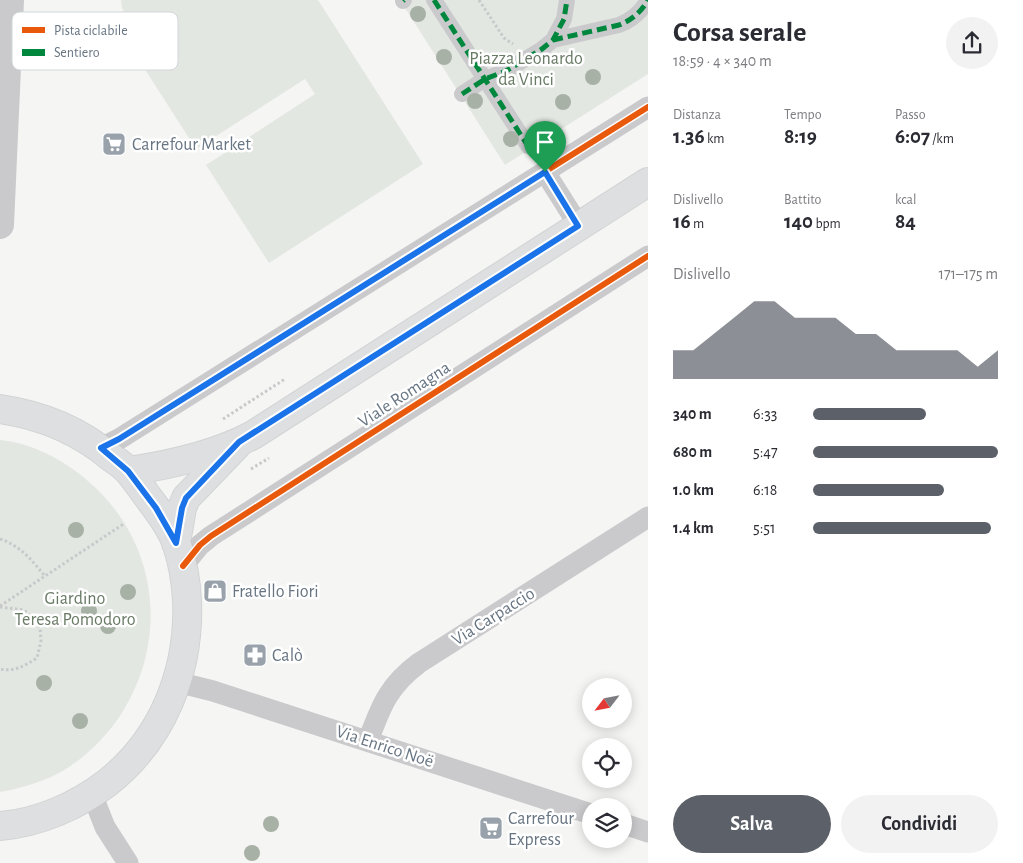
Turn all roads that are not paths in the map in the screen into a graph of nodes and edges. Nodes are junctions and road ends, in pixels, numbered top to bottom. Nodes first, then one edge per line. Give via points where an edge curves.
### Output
1 (10, 0) edge
2 (434, 0) edge
3 (566, 0) edge
4 (648, 0) edge
5 (553, 40) junction
6 (485, 79) junction
7 (462, 94) dead end
8 (648, 107) edge
9 (528, 146) dead end
10 (1, 164) edge
11 (545, 172) junction
12 (648, 182) edge
13 (0, 225) edge
14 (578, 226) junction
15 (648, 256) edge
16 (0, 409) edge
17 (239, 442) junction
18 (101, 448) junction
19 (128, 471) junction
20 (648, 517) edge
21 (180, 554) junction
22 (178, 682) junction
23 (368, 741) junction
24 (92, 794) junction
25 (582, 811) edge
26 (0, 826) edge
27 (632, 827) edge
28 (648, 832) edge
29 (128, 863) edge

1 - 10 street
2 - 6 street
3 - 5 street via 564,19
4 - 5 street via 630,21
5 - 6 street via 506,71
6 - 7 street
6 - 9 street
8 - 11 street
10 - 13 street
11 - 14 street
11 - 18 street
12 - 14 main road
14 - 17 main road
15 - 21 street, Viale Romagna
16 - 18 main road via 24,412 55,422
17 - 19 main road via 164,465
17 - 21 main road via 186,498 182,508
18 - 19 main road
19 - 21 main road via 156,508
20 - 23 street, Via Carpaccio via 403,675 388,693
21 - 22 main road via 188,623
22 - 23 street, Via Enrico Noë
22 - 24 main road via 164,716 144,746 120,772
23 - 25 street, Via Enrico Noë
24 - 26 main road via 54,813
24 - 29 street via 105,827
27 - 28 street

